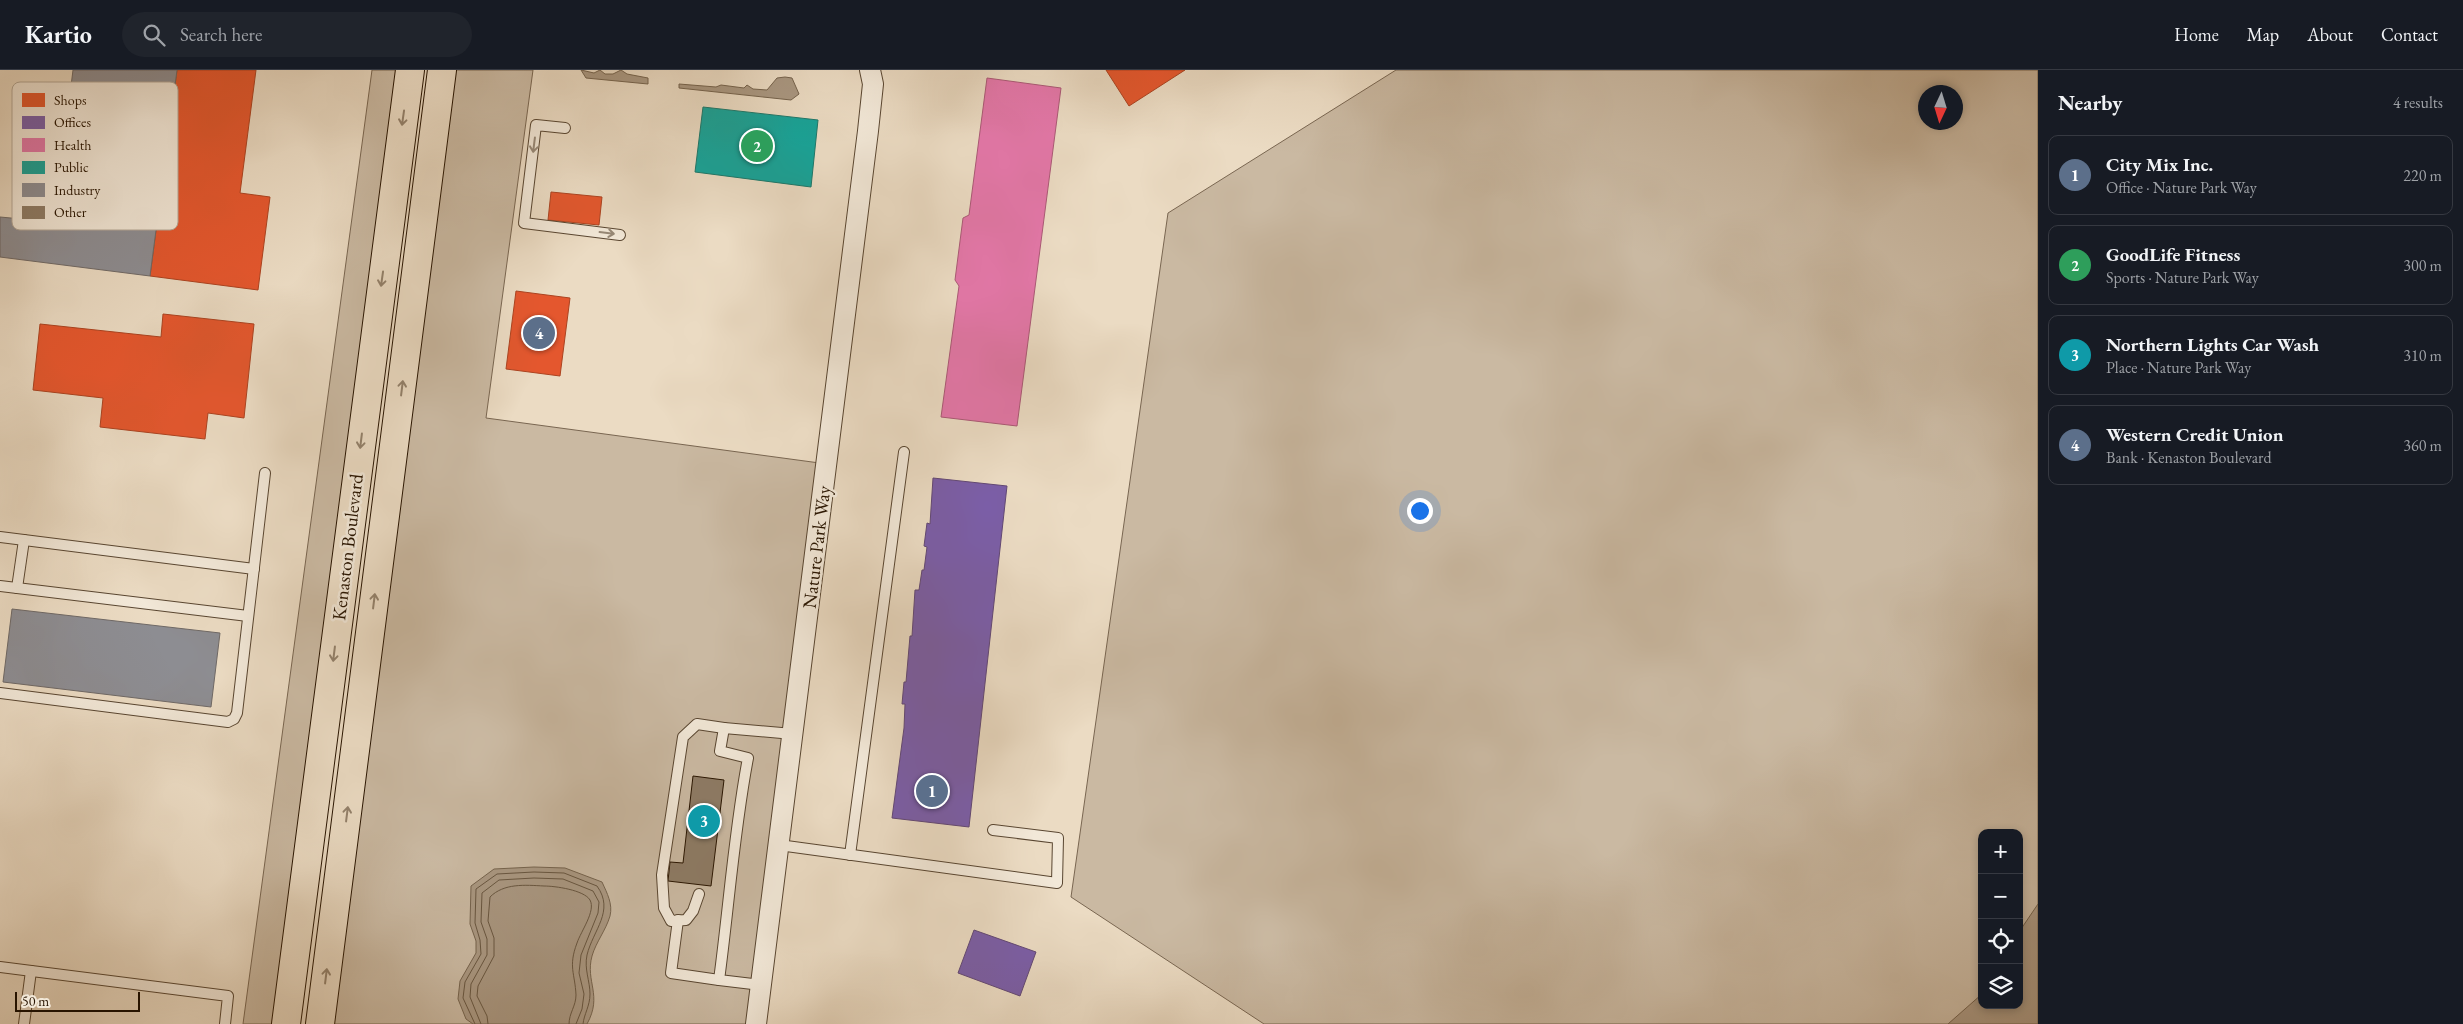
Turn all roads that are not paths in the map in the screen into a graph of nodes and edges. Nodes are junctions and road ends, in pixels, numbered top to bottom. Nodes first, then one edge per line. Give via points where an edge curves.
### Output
1 (410, 70) edge
2 (442, 70) edge
3 (870, 70) edge
4 (565, 128) dead end
5 (620, 235) dead end
6 (904, 452) dead end
7 (265, 474) dead end
8 (0, 537) edge
9 (24, 540) junction
10 (254, 569) junction
11 (0, 586) edge
12 (17, 588) junction
13 (0, 590) edge
14 (248, 616) junction
15 (0, 693) edge
16 (724, 728) junction
17 (793, 734) junction
18 (993, 830) dead end
19 (778, 845) junction
20 (850, 854) junction
21 (699, 894) dead end
22 (678, 920) junction
23 (0, 967) edge
24 (31, 971) junction
25 (718, 980) junction
26 (761, 985) junction
27 (24, 1024) edge
28 (225, 1024) edge
29 (286, 1024) edge
30 (320, 1024) edge
31 (756, 1024) edge

1 -> 29 main road, Kenaston Boulevard
30 -> 2 main road, Kenaston Boulevard
3 - 17 street, Nature Park Way via 873,84 868,131
4 -> 5 lane via 536,125 524,223
6 - 20 lane
7 - 10 lane
8 - 9 lane
9 - 10 lane
9 - 12 lane
10 - 14 lane
11 - 12 lane
11 - 13 lane
12 - 14 lane
14 - 15 lane via 237,713 228,722
16 - 17 lane
16 - 22 lane via 697,724 683,737 662,875 664,908 671,920
16 - 25 lane via 720,751 748,758
17 - 19 street, Nature Park Way
18 - 20 lane via 1058,838 1057,883
19 - 20 lane
19 - 26 street, Nature Park Way
21 - 22 lane via 686,920
22 - 25 lane via 671,973
23 - 24 lane
24 - 27 lane
24 - 28 lane via 228,996
25 - 26 lane
26 - 31 street, Nature Park Way

